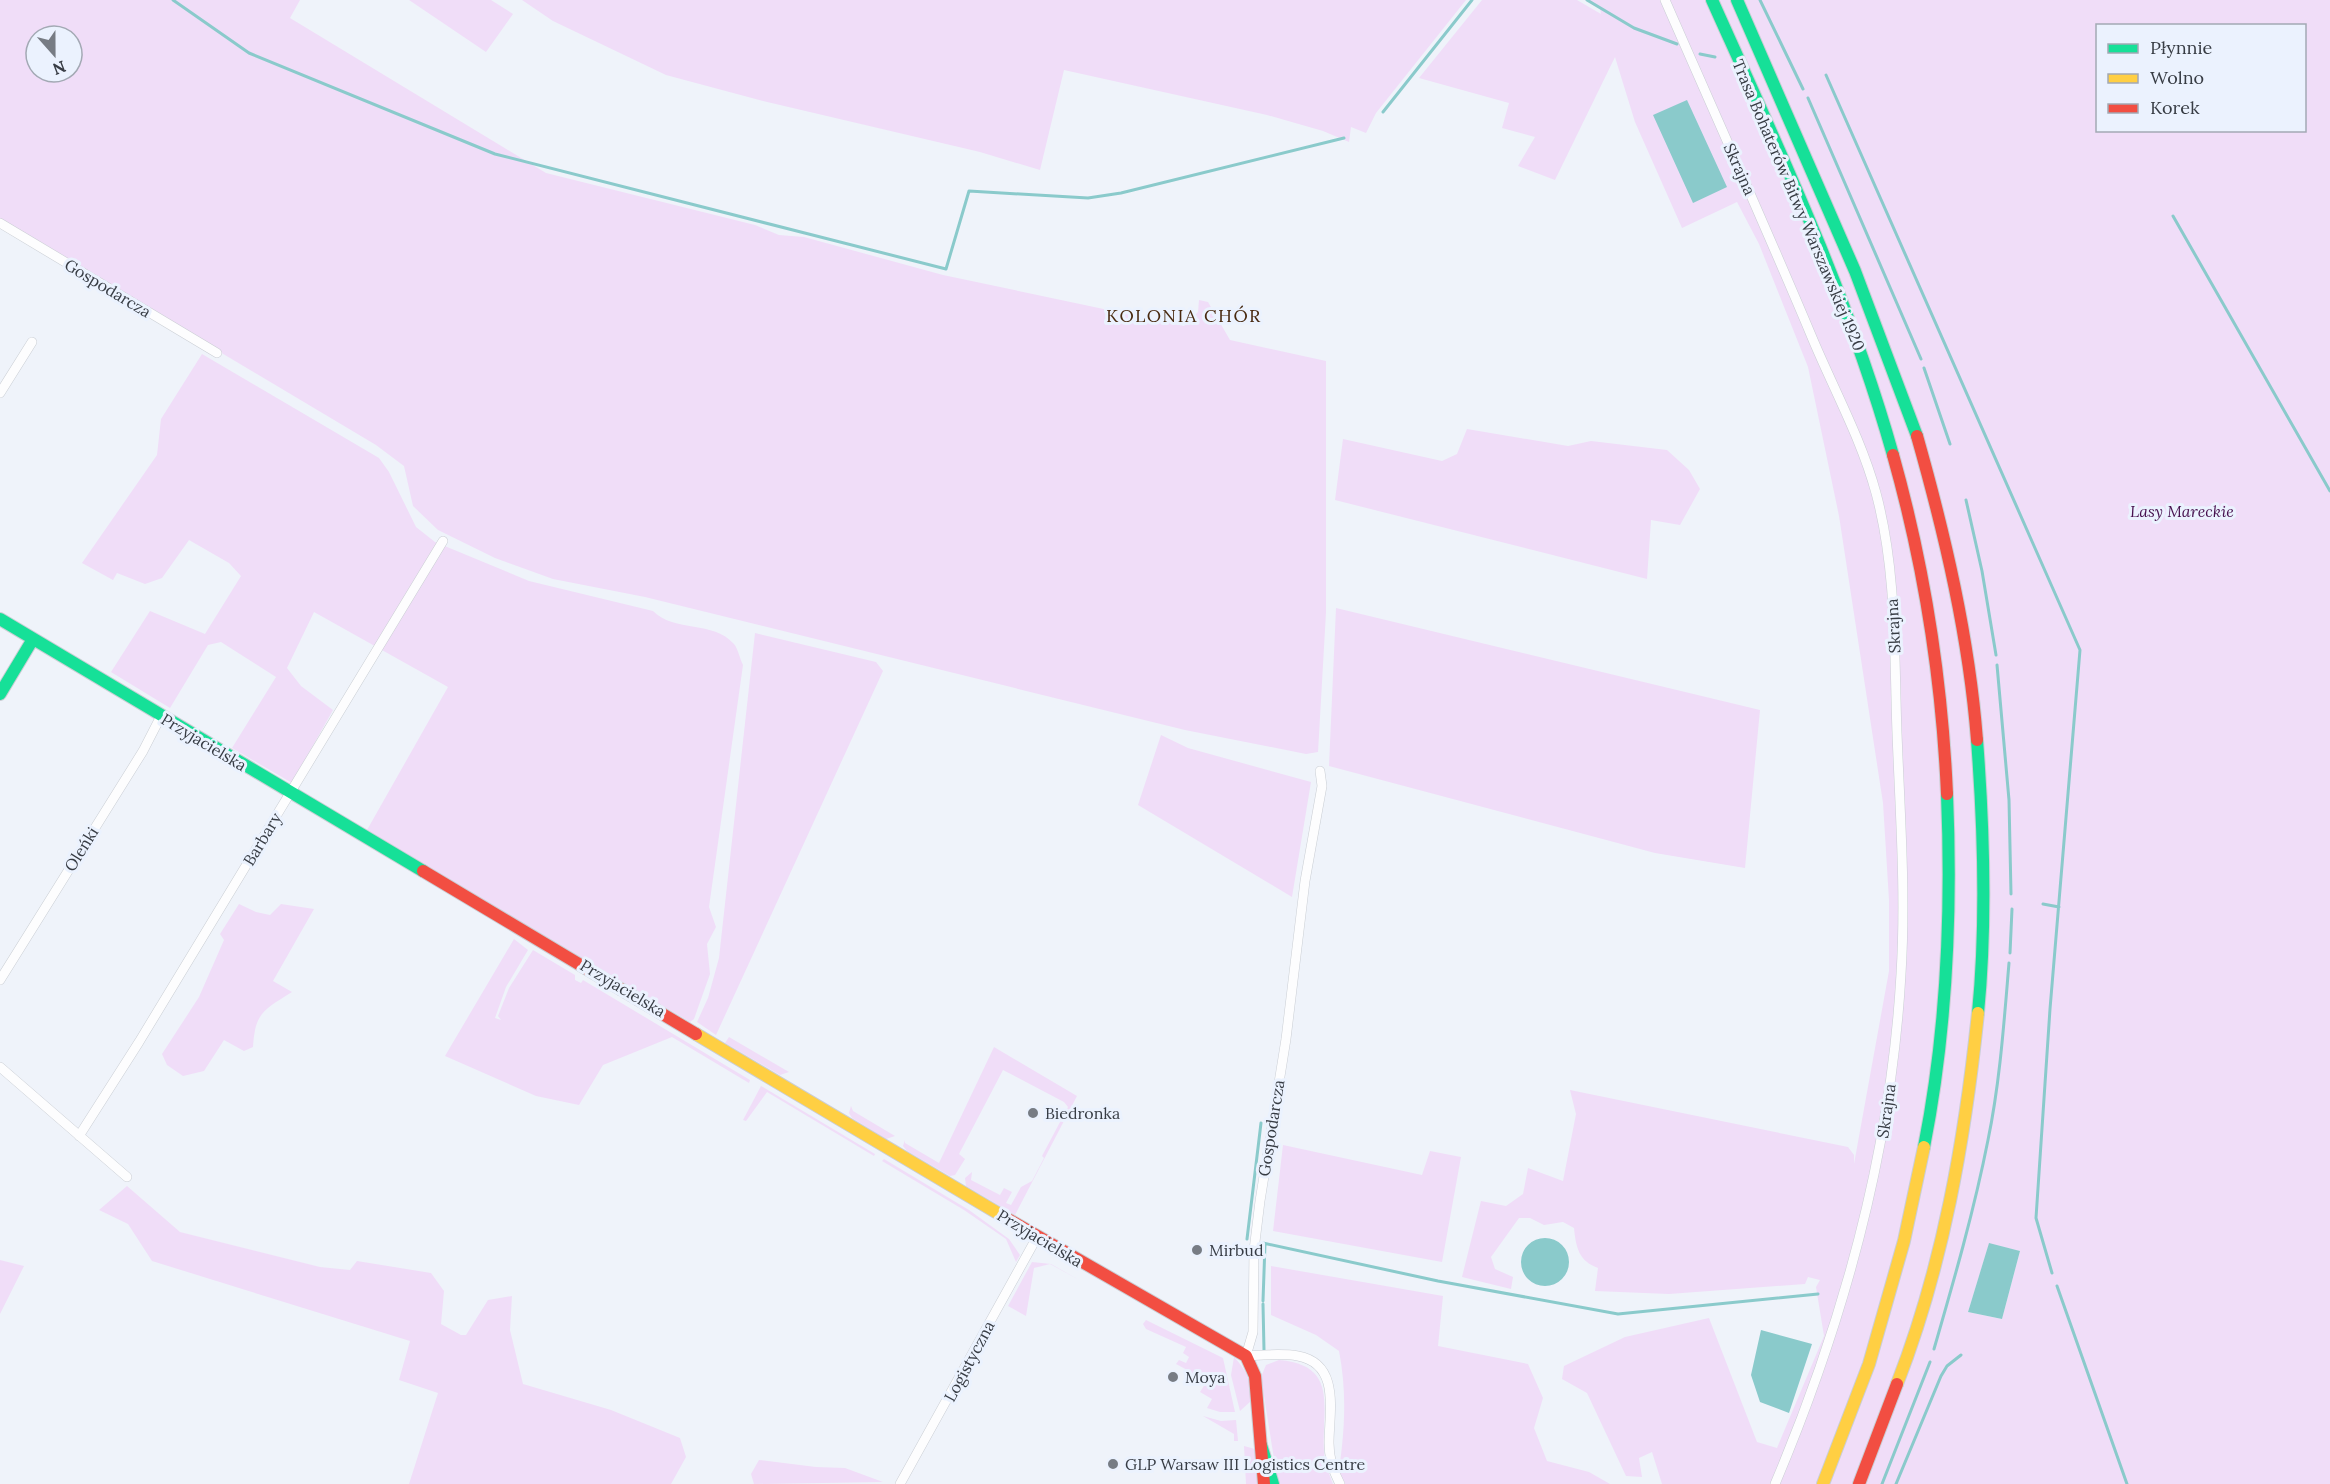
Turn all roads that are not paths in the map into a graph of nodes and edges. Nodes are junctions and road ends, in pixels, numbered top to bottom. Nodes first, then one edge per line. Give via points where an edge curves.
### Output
1 (1665, 0) edge
2 (1712, 0) edge
3 (1737, 0) edge
4 (0, 223) edge
5 (32, 342) dead end
6 (217, 353) dead end
7 (0, 393) edge
8 (443, 541) dead end
9 (0, 619) edge
10 (33, 639) junction
11 (0, 694) edge
12 (161, 716) junction
13 (1320, 771) dead end
14 (290, 793) junction
15 (0, 980) edge
16 (0, 1067) edge
17 (79, 1136) junction
18 (127, 1177) dead end
19 (1037, 1237) junction
20 (1246, 1356) junction
21 (1261, 1445) junction
22 (900, 1484) edge
23 (1264, 1484) edge
24 (1273, 1484) edge
25 (1340, 1484) edge
26 (1774, 1484) edge
27 (1822, 1484) edge
28 (1859, 1484) edge

1 - 26 street, Skrajna via 1854,429 1881,512 1891,576 1902,854 1899,1006 1881,1147 1859,1247 1819,1377
2 - 27 main road, Trasa Bohaterów Bitwy Warszawskiej 1920 via 1838,292 1867,370 1901,482 1924,579 1949,774 1952,867 1944,1028 1927,1143 1901,1259 1872,1358
3 - 28 main road, Trasa Bohaterów Bitwy Warszawskiej 1920 via 1856,270 1928,475 1958,602 1984,819 1982,967 1970,1089 1949,1204 1918,1326
4 - 6 street, Gospodarcza
5 - 7 street
8 - 14 street, Barbary
9 - 10 main road, Przyjacielska
10 - 11 main road
10 - 12 main road, Przyjacielska
12 - 14 main road, Przyjacielska
12 - 15 street, Oleńki
13 - 20 street, Gospodarcza via 1322,786 1260,1201 1254,1250 1253,1332
14 - 17 street, Barbary
14 - 19 main road, Przyjacielska
16 - 17 street
17 - 18 street
19 - 20 main road, Przyjacielska
19 - 22 street, Logistyczna
20 - 21 main road via 1255,1376
20 - 25 street via 1299,1356 1320,1369 1331,1394 1329,1444
21 - 23 main road
21 - 24 main road

